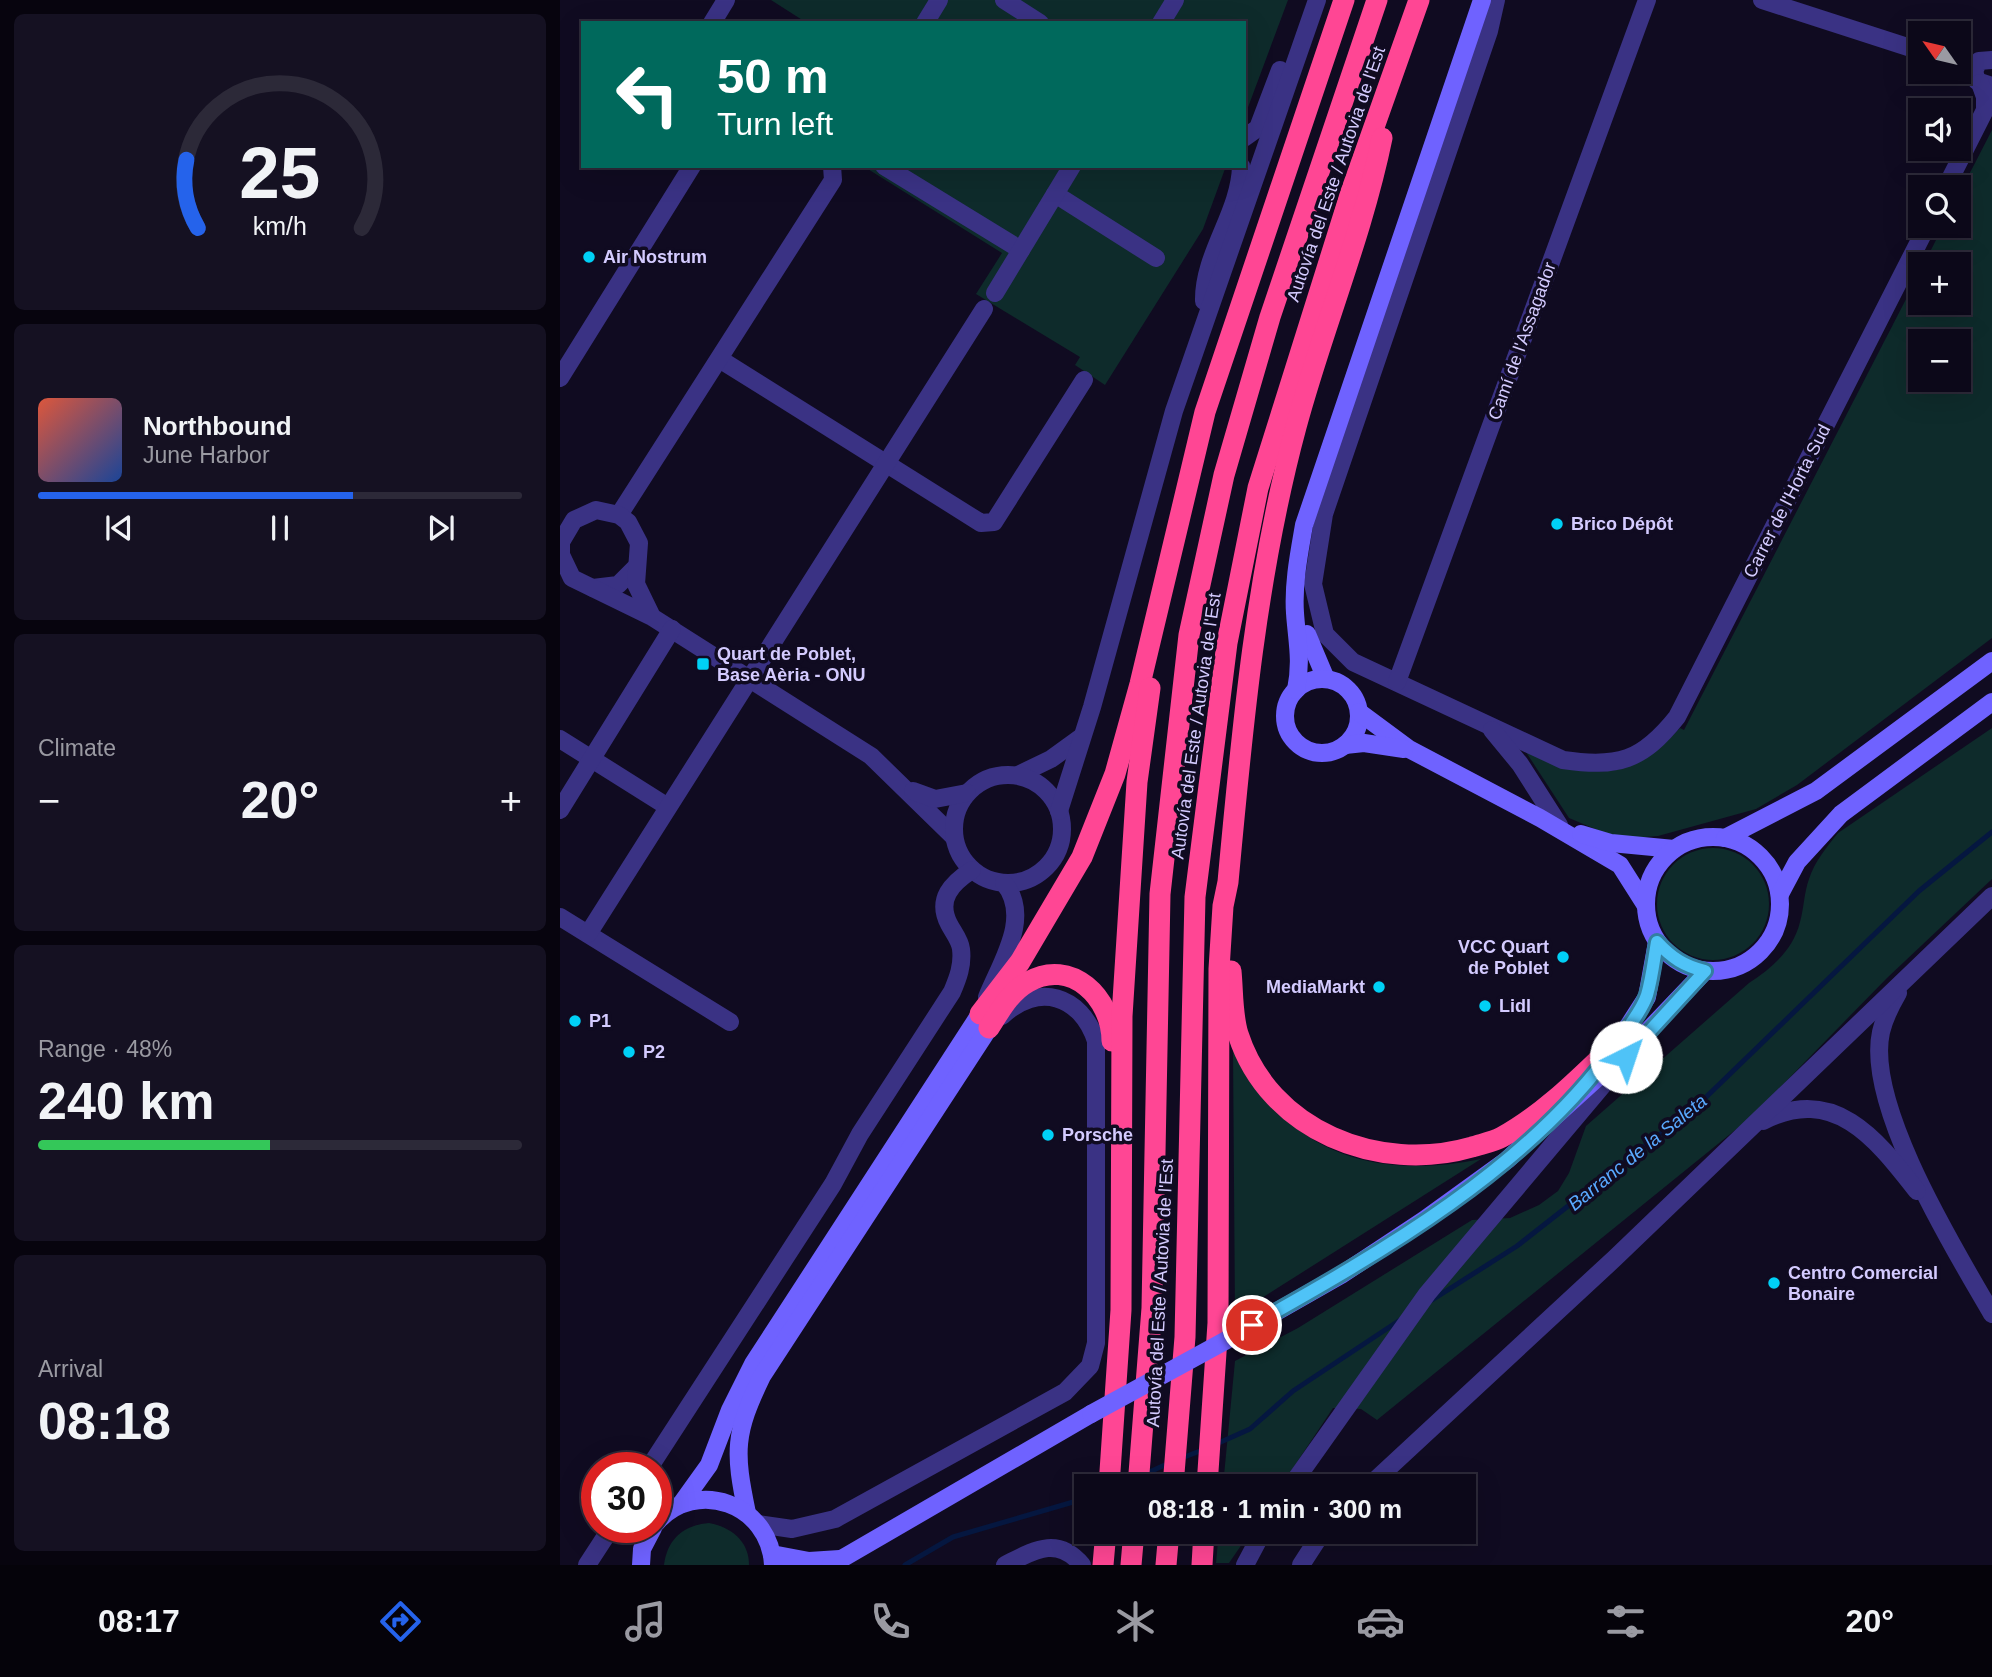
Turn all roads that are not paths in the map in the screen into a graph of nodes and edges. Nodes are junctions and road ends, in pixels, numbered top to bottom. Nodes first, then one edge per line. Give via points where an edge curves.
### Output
1 (726, 0) edge
2 (940, 0) edge
3 (1004, 0) edge
4 (1175, 0) edge
5 (1311, 0) edge
6 (1317, 0) edge
7 (1344, 0) edge
8 (1377, 0) edge
9 (1419, 0) edge
10 (1482, 0) edge
11 (1496, 0) edge
12 (1647, 0) edge
13 (1762, 0) edge
14 (713, 21) edge
15 (926, 21) edge
16 (1037, 21) edge
17 (1162, 21) edge
18 (1908, 47) edge
19 (1992, 60) edge
20 (1396, 67) junction
21 (1976, 74) edge
22 (1989, 105) edge
23 (1246, 137) edge
24 (1250, 165) edge
25 (691, 168) edge
26 (832, 168) edge
27 (887, 168) edge
28 (1071, 168) edge
29 (1952, 175) edge
30 (1055, 194) junction
31 (1921, 238) edge
32 (1021, 250) junction
33 (1156, 258) dead end
34 (995, 293) dead end
35 (984, 309) dead end
36 (721, 360) junction
37 (560, 378) edge
38 (1084, 380) dead end
39 (886, 464) junction
40 (619, 515) junction
41 (563, 528) edge
42 (563, 567) edge
43 (636, 567) junction
44 (1167, 568) junction
45 (1296, 573) junction
46 (593, 588) junction
47 (652, 617) junction
48 (672, 629) junction
49 (1992, 661) edge
50 (747, 679) junction
51 (1326, 679) junction
52 (1397, 682) junction
53 (1296, 690) junction
54 (1992, 702) edge
55 (1359, 712) junction
56 (1490, 727) junction
57 (1080, 738) junction
58 (560, 739) edge
59 (1345, 745) junction
60 (1409, 750) junction
61 (591, 759) junction
62 (1018, 775) junction
63 (907, 789) junction
64 (967, 793) junction
65 (668, 807) junction
66 (560, 810) edge
67 (1059, 811) junction
68 (1540, 818) junction
69 (1559, 825) junction
70 (954, 836) junction
71 (1725, 838) junction
72 (1674, 849) junction
73 (972, 870) junction
74 (1228, 882) junction
75 (1004, 883) junction
76 (1780, 894) junction
77 (1992, 896) edge
78 (1646, 906) junction
79 (560, 917) edge
80 (589, 934) junction
81 (1657, 942) junction
82 (1705, 971) junction
83 (1911, 973) junction
84 (984, 1021) junction
85 (730, 1022) dead end
86 (1630, 1039) junction
87 (1746, 1134) junction
88 (1932, 1210) junction
89 (1122, 1224) junction
90 (1992, 1314) edge
91 (1226, 1329) junction
92 (659, 1452) edge
93 (1110, 1474) edge
94 (1139, 1474) edge
95 (1174, 1474) edge
96 (1208, 1474) edge
97 (1299, 1474) edge
98 (1381, 1474) edge
99 (681, 1504) junction
100 (672, 1511) edge
101 (753, 1518) junction
102 (601, 1543) edge
103 (645, 1543) edge
104 (1105, 1544) edge
105 (1168, 1544) edge
106 (1203, 1544) edge
107 (1256, 1544) edge
108 (1315, 1544) edge
109 (772, 1559) edge
110 (835, 1562) edge
111 (1166, 1564) edge
112 (587, 1565) edge
113 (640, 1565) edge
114 (1005, 1565) edge
115 (1082, 1565) edge
116 (1103, 1565) edge
117 (1202, 1565) edge
118 (1245, 1565) edge
119 (1301, 1565) edge

1 - 14 street
2 - 15 street
3 - 16 street
4 - 17 street
5 - 23 street via 1291,39 1258,128
6 - 24 street
7 - 44 highway via 1205,412
8 - 94 highway, Autovía del Este / Autovia de l'Est via 1270,317 1224,475 1189,635 1160,894 1152,1308
9 - 20 highway, Autovía del Este / Autovia de l'Est
10 - 45 main road via 1304,525
11 - 52 street via 1324,514 1313,584 1325,634 1353,662
12 - 52 street, Camí de l'Assagador
13 - 18 street
19 - 21 street via 1983,59
20 - 74 highway via 1369,193 1289,455 1244,713
20 - 95 highway, Autovía del Este / Autovia de l'Est via 1351,192 1258,488 1227,643 1195,897 1185,1337
21 - 22 street
22 - 29 street
24 - 57 street via 1207,270 1204,322
25 - 37 street
26 - 36 street via 833,180
27 - 32 street
28 - 30 street
30 - 32 street
30 - 33 street
31 - 56 street, Carrer de l'Horta Sud via 1677,717 1657,741 1628,760 1595,765 1563,760
32 - 34 street
35 - 39 street
36 - 39 street
36 - 40 street
38 - 39 street via 995,522 981,523
39 - 50 street
40 - 41 street via 596,510
40 - 43 street via 639,543
41 - 42 street
42 - 46 street via 582,585
43 - 46 street via 618,585
43 - 47 street via 636,584
44 - 84 highway via 1115,774 1082,857
44 - 89 highway via 1137,782 1122,1016
45 - 51 main road via 1304,625
45 - 53 main road via 1301,652
46 - 47 street
47 - 48 street
48 - 50 street
48 - 61 street
49 - 71 main road via 1815,791
50 - 63 street via 860,748
50 - 65 street
51 - 53 main road
51 - 55 main road via 1349,690
52 - 56 street
53 - 59 main road via 1286,712 1291,736 1299,745 1321,753
54 - 76 main road via 1841,814 1797,862
55 - 59 main road via 1353,736
55 - 60 main road
56 - 69 street
57 - 62 street
57 - 67 street
58 - 61 street
59 - 60 main road
60 - 68 main road
61 - 65 street
61 - 66 street
62 - 64 street via 999,775
62 - 67 street via 1043,788
63 - 64 street via 935,799
63 - 70 street
64 - 70 street via 958,806
65 - 80 street
67 - 75 street via 1062,828 1051,862 1030,878
68 - 69 main road
68 - 78 main road via 1620,865
69 - 72 main road via 1611,843
70 - 73 street via 957,850
71 - 72 main road via 1707,837
71 - 76 main road via 1762,857
72 - 78 main road via 1658,864
73 - 75 street
73 - 92 street via 951,884 943,904 961,946 961,970 952,992
74 - 86 highway via 1238,1033 1276,1099 1322,1134 1364,1150 1411,1157 1453,1152 1501,1138
74 - 91 highway via 1219,970
75 - 84 street via 1017,908 1015,925
76 - 82 main road via 1780,915 1761,951 1726,970
77 - 83 street
78 - 81 main road
79 - 80 street
80 - 85 street
81 - 82 main road via 1670,956
81 - 86 main road via 1647,997
82 - 86 main road
83 - 87 street
83 - 88 street via 1890,1006 1880,1034 1881,1069 1892,1117
84 - 89 highway via 1037,977 1077,979 1103,1005 1112,1030 1113,1193
84 - 99 main road via 753,1364 709,1465
84 - 101 main road via 762,1376 737,1445 737,1465
84 - 101 street via 1019,1002 1058,998 1083,1013 1097,1041 1096,1343 1090,1366 1076,1384 1042,1407 835,1519 792,1528
86 - 91 main road via 1507,1160 1424,1220 1341,1275
86 - 97 street via 1533,1169 1427,1294
87 - 88 street via 1781,1113 1813,1110 1839,1116 1880,1143
87 - 98 street
88 - 90 street
89 - 93 highway
91 - 96 highway
91 - 110 main road, bridge via 1091,1414
99 - 100 main road
99 - 101 main road via 715,1500
101 - 109 main road
102 - 112 street
103 - 113 main road
104 - 116 highway
105 - 111 highway
106 - 117 highway
107 - 118 street
108 - 119 street
109 - 110 main road
114 - 115 street via 1042,1547 1067,1551

